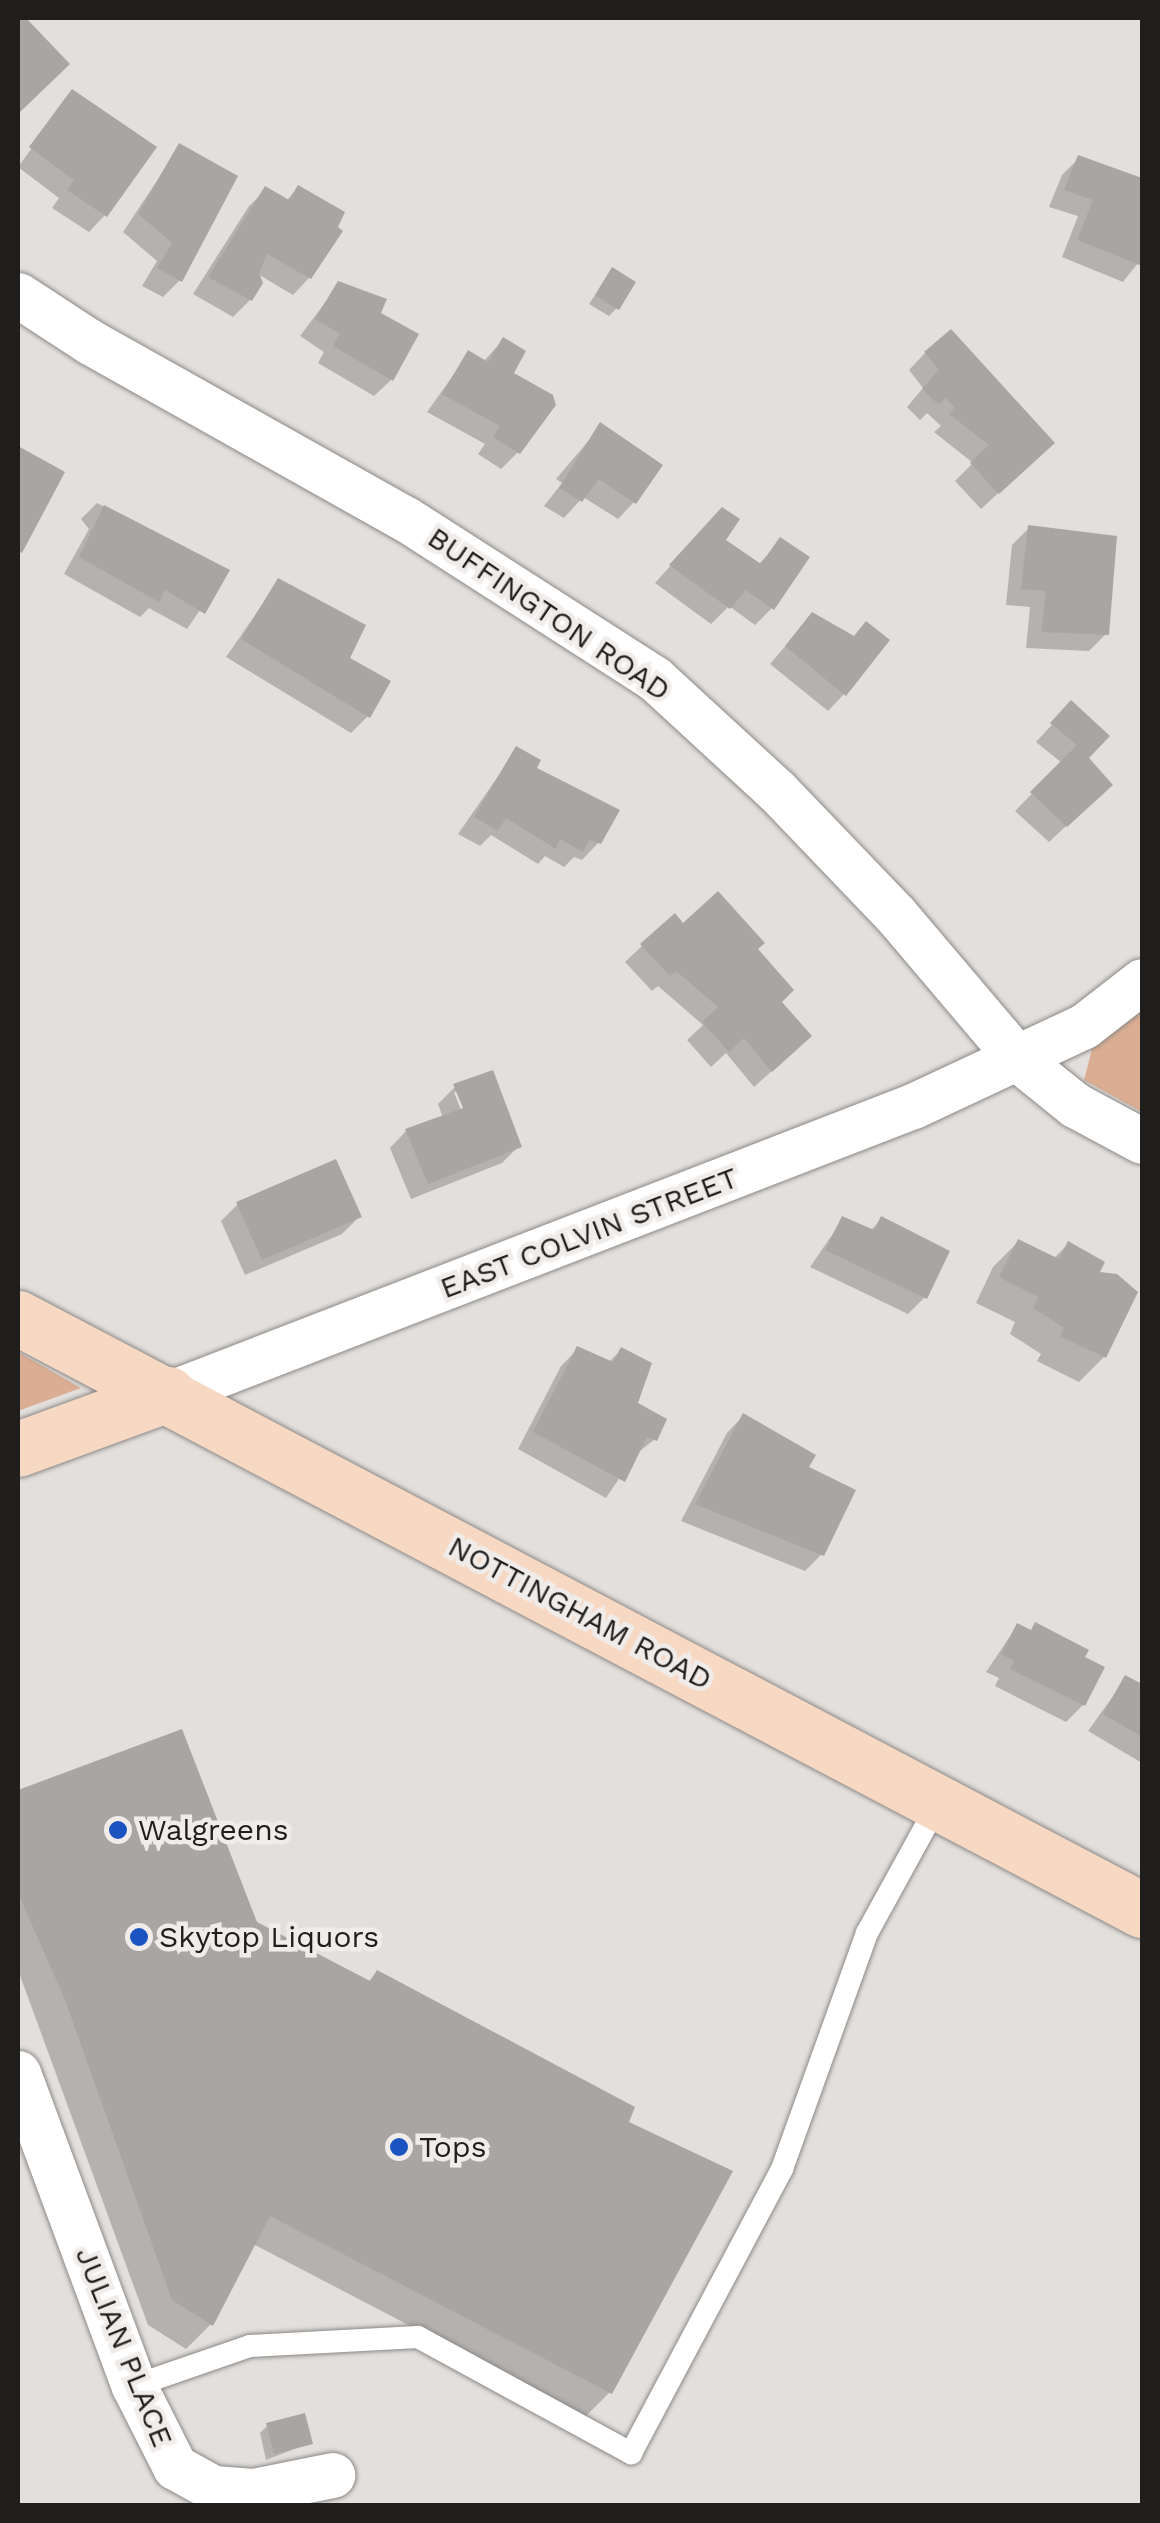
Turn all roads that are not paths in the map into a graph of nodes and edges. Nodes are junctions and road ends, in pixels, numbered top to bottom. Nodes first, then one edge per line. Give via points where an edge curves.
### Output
1 (18, 294) edge
2 (1142, 980) edge
3 (1019, 1060) junction
4 (1142, 1140) edge
5 (18, 1318) edge
6 (168, 1394) junction
7 (18, 1449) edge
8 (938, 1802) junction
9 (1142, 1910) edge
10 (18, 2073) edge
11 (134, 2386) junction
12 (332, 2475) dead end

1 - 3 street, BUFFINGTON ROAD via 90,342 406,519 654,678 895,914
2 - 3 street, EAST COLVIN STREET via 1084,1026
3 - 4 street, BUFFINGTON ROAD via 1075,1105
3 - 6 street, EAST COLVIN STREET
5 - 6 street, NOTTINGHAM ROAD
6 - 7 street, EAST COLVIN STREET
6 - 8 street, NOTTINGHAM ROAD
8 - 9 street, NOTTINGHAM ROAD
8 - 11 lane via 867,1934 782,2169 631,2453 418,2337 250,2346
10 - 11 street, JULIAN PLACE
11 - 12 street, JULIAN PLACE via 175,2466 213,2488 253,2490

